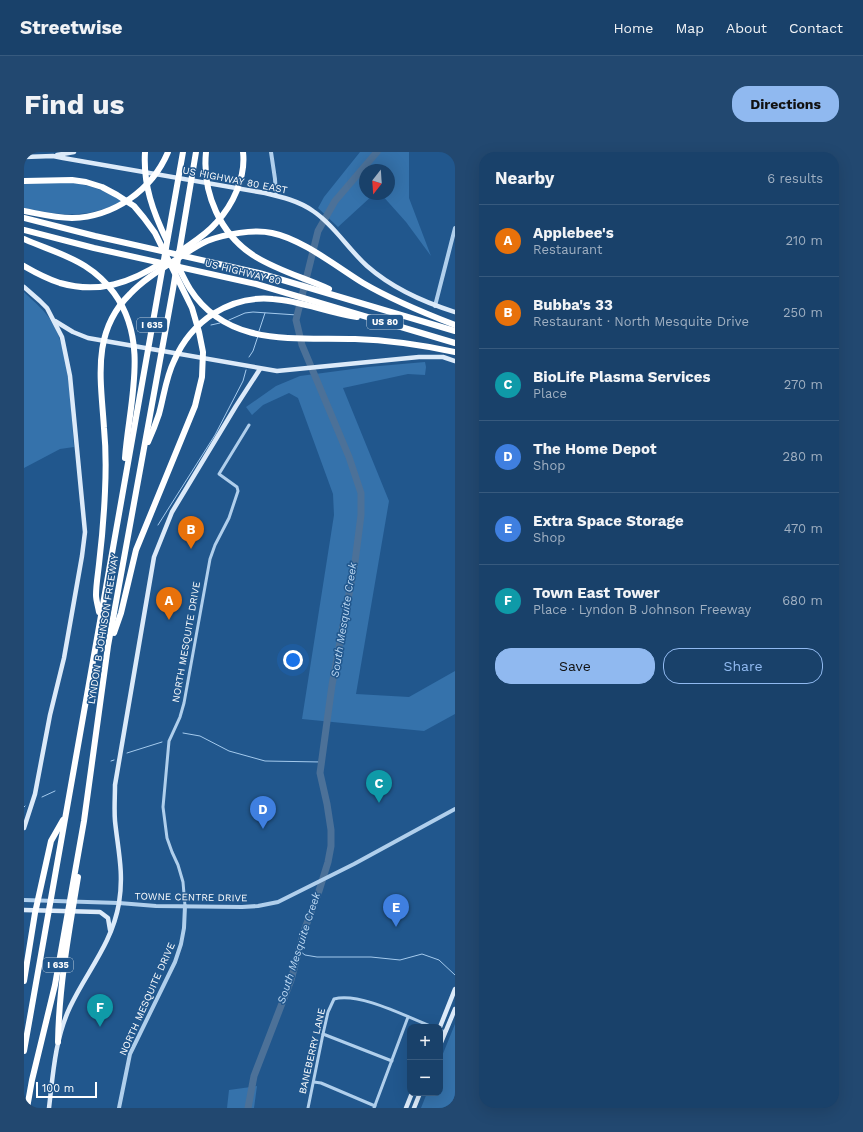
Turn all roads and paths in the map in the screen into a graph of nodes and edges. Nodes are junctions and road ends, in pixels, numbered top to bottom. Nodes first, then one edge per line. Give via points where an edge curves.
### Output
1 (74, 152) edge
2 (145, 152) edge
3 (168, 152) edge
4 (183, 152) edge
5 (196, 152) edge
6 (206, 152) edge
7 (243, 152) edge
8 (271, 152) edge
9 (53, 156) junction
10 (24, 157) edge
11 (24, 181) edge
12 (276, 195) junction
13 (24, 211) edge
14 (24, 218) edge
15 (455, 228) edge
16 (24, 230) edge
17 (24, 239) edge
18 (24, 266) edge
19 (24, 287) edge
20 (320, 288) junction
21 (315, 304) junction
22 (435, 306) junction
23 (455, 312) edge
24 (54, 320) junction
25 (455, 325) edge
26 (455, 331) edge
27 (455, 343) edge
28 (455, 352) edge
29 (455, 360) edge
30 (260, 369) junction
31 (249, 425) dead end
32 (142, 457) junction
33 (121, 497) junction
34 (100, 618) junction
35 (108, 646) junction
36 (455, 809) edge
37 (65, 817) junction
38 (84, 821) junction
39 (24, 828) edge
40 (26, 901) edge
41 (119, 903) junction
42 (185, 906) junction
43 (26, 910) edge
44 (110, 933) junction
45 (24, 981) edge
46 (454, 991) edge
47 (455, 1009) edge
48 (408, 1017) junction
49 (426, 1024) edge
50 (443, 1027) edge
51 (443, 1028) edge
52 (323, 1034) junction
53 (58, 1042) junction
54 (24, 1051) edge
55 (392, 1061) junction
56 (314, 1082) junction
57 (411, 1096) edge
58 (419, 1096) edge
59 (374, 1107) edge
60 (28, 1108) edge
61 (49, 1108) edge
62 (119, 1108) edge
63 (308, 1108) edge
64 (406, 1108) edge
65 (414, 1108) edge

1 - 9 main road
2 - 28 highway via 145,180 157,221 190,289 207,309 227,324 248,333 280,338 400,342
3 - 13 highway via 159,170 147,185 135,196 114,208 73,218
4 - 33 highway, LYNDON B JOHNSON FREEWAY / I 635
5 - 32 highway, LYNDON B JOHNSON FREEWAY / I 635
6 - 20 highway via 208,190 215,211 225,227 247,250
7 - 18 highway via 242,174 237,190 217,223 206,233 136,278 102,287 78,286 53,280
8 - 12 street
9 - 10 main road, US HIGHWAY 80 EAST
9 - 12 main road, US HIGHWAY 80 EAST
11 - 35 highway via 86,182 117,194 134,206 155,233 192,308 203,352 202,377 192,414 136,550 121,613
12 - 22 main road, US HIGHWAY 80 EAST via 306,207 320,216 376,273 404,292
14 - 20 highway, US HIGHWAY 80 / US 80
15 - 22 street
16 - 21 highway, US HIGHWAY 80 via 290,294
17 - 33 highway via 76,261 94,272 118,298 129,320 134,340 135,363
19 - 24 main road via 40,300
20 - 26 highway, US 80
21 - 27 highway, US 80
21 - 32 highway via 260,298 236,303 202,321 182,345 173,362 158,416
22 - 23 main road, US HIGHWAY 80 EAST
24 - 30 main road via 88,338
24 - 39 main road via 62,337 70,376 85,532 64,658 35,794
25 - 34 highway via 382,294 299,243 260,231 206,241 129,294 109,323 100,365 106,468 96,594
29 - 30 main road via 424,356 277,371
30 - 41 main road via 172,512 154,557 115,785 115,823 121,861
31 - 42 street, NORTH MESQUITE DRIVE via 219,474 237,487 238,491 210,559 184,703 169,741 162,806 172,852 182,877
32 - 35 highway, LYNDON B JOHNSON FREEWAY / I 635
33 - 34 highway, LYNDON B JOHNSON FREEWAY / I 635
34 - 37 highway, LYNDON B JOHNSON FREEWAY / I 635
35 - 38 highway, LYNDON B JOHNSON FREEWAY / I 635
36 - 42 street, TOWNE CENTRE DRIVE via 285,900 242,907
37 - 45 highway via 51,841
37 - 54 highway, LYNDON B JOHNSON FREEWAY / I 635
38 - 53 highway via 62,981
38 - 60 highway, LYNDON B JOHNSON FREEWAY / I 635 via 55,985 32,1080
40 - 41 street, TOWNE CENTRE DRIVE
41 - 42 street, TOWNE CENTRE DRIVE
41 - 44 main road
42 - 62 street, NORTH MESQUITE DRIVE via 181,944 130,1054
43 - 44 main road via 100,912 110,921
44 - 53 main road via 69,1009
46 - 50 main road
47 - 51 main road
48 - 49 street
48 - 52 street, BANEBERRY LANE via 363,1000 340,997 334,999 328,1012
48 - 55 street
52 - 55 street
52 - 56 street, BANEBERRY LANE
53 - 61 main road
55 - 59 street
56 - 59 street
56 - 63 street, BANEBERRY LANE
57 - 64 main road
58 - 65 main road

